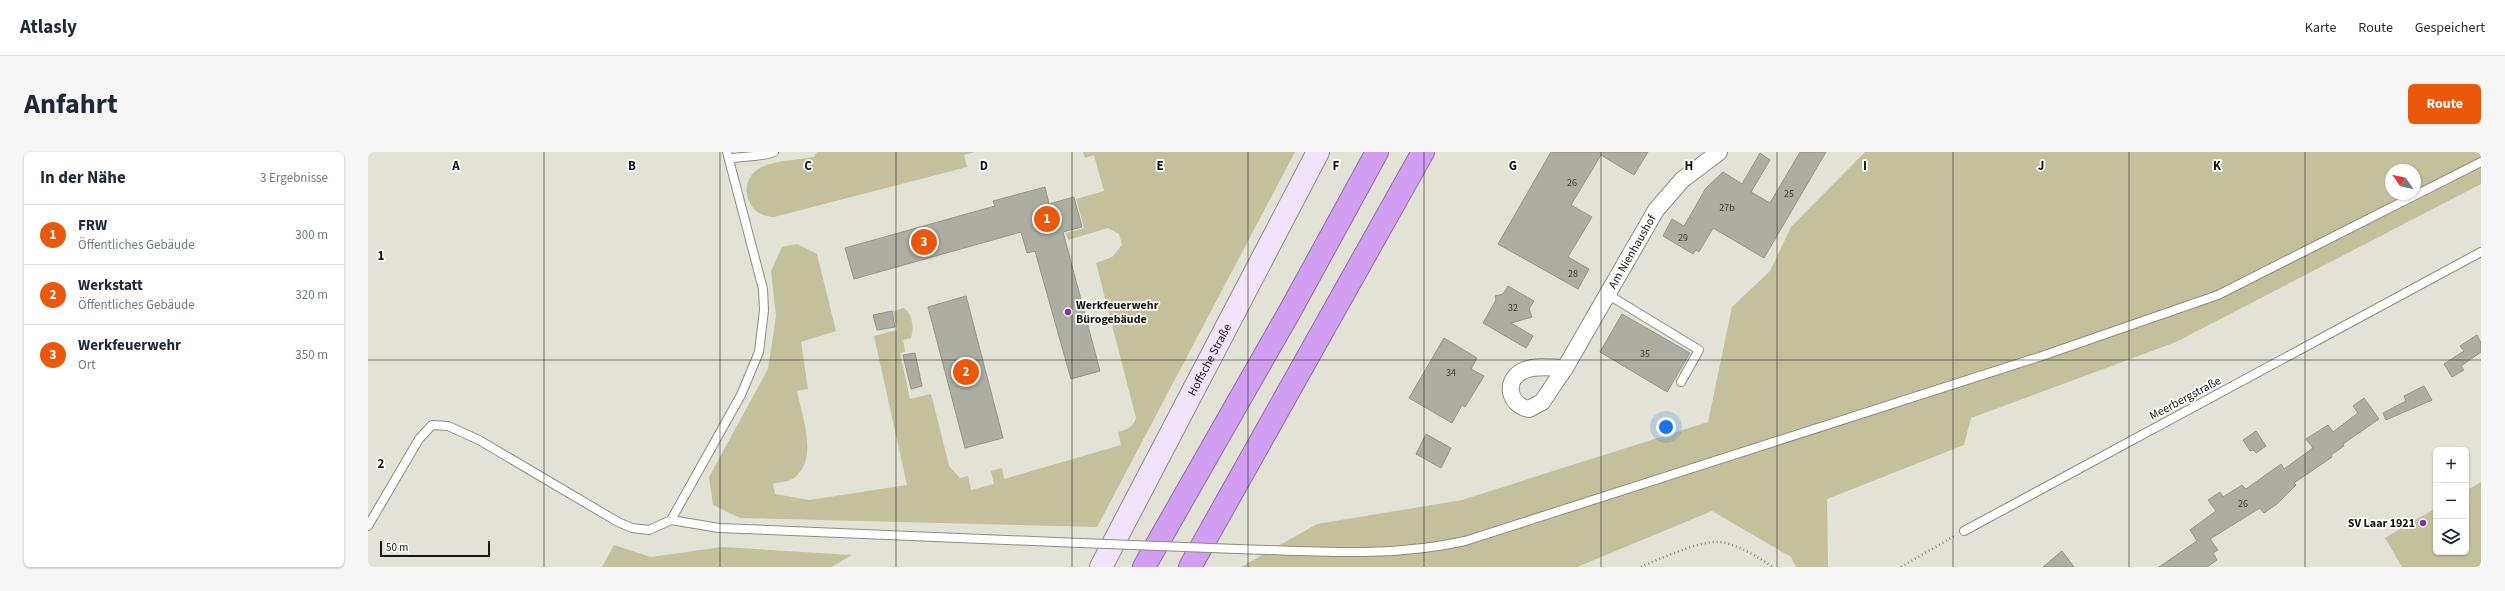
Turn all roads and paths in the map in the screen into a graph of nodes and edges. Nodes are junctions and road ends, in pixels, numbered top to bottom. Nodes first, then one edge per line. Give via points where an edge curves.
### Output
1 (774, 152) edge
2 (1318, 152) edge
3 (1377, 152) edge
4 (1423, 152) edge
5 (1719, 152) edge
6 (728, 155) edge
7 (2481, 162) edge
8 (2481, 252) edge
9 (1607, 294) junction
10 (1565, 368) dead end
11 (1681, 382) dead end
12 (671, 520) junction
13 (368, 526) edge
14 (1964, 531) joint
15 (1101, 567) edge
16 (1144, 567) edge
17 (1190, 567) edge
18 (1641, 567) edge
19 (1773, 567) edge
20 (1901, 567) edge

1 - 6 lane via 765,156
2 - 15 street, Hoffsche Straße
3 - 16 highway
4 - 17 highway
5 - 9 street, Am Nienhaushof via 1682,180 1656,210
6 - 12 lane via 763,289 763,333 752,372 742,395
7 - 12 lane, bridge via 2218,295 2034,358 1465,541 1433,548 1401,552 1237,549 719,528
8 - 14 lane, Meerbergstraße
9 - 10 street, Am Nienhaushof
9 - 11 lane via 1699,350
12 - 13 lane via 649,530 632,528 479,440 448,426 432,425 419,438
14 - 20 path
18 - 19 path via 1674,552 1718,542 1746,551

